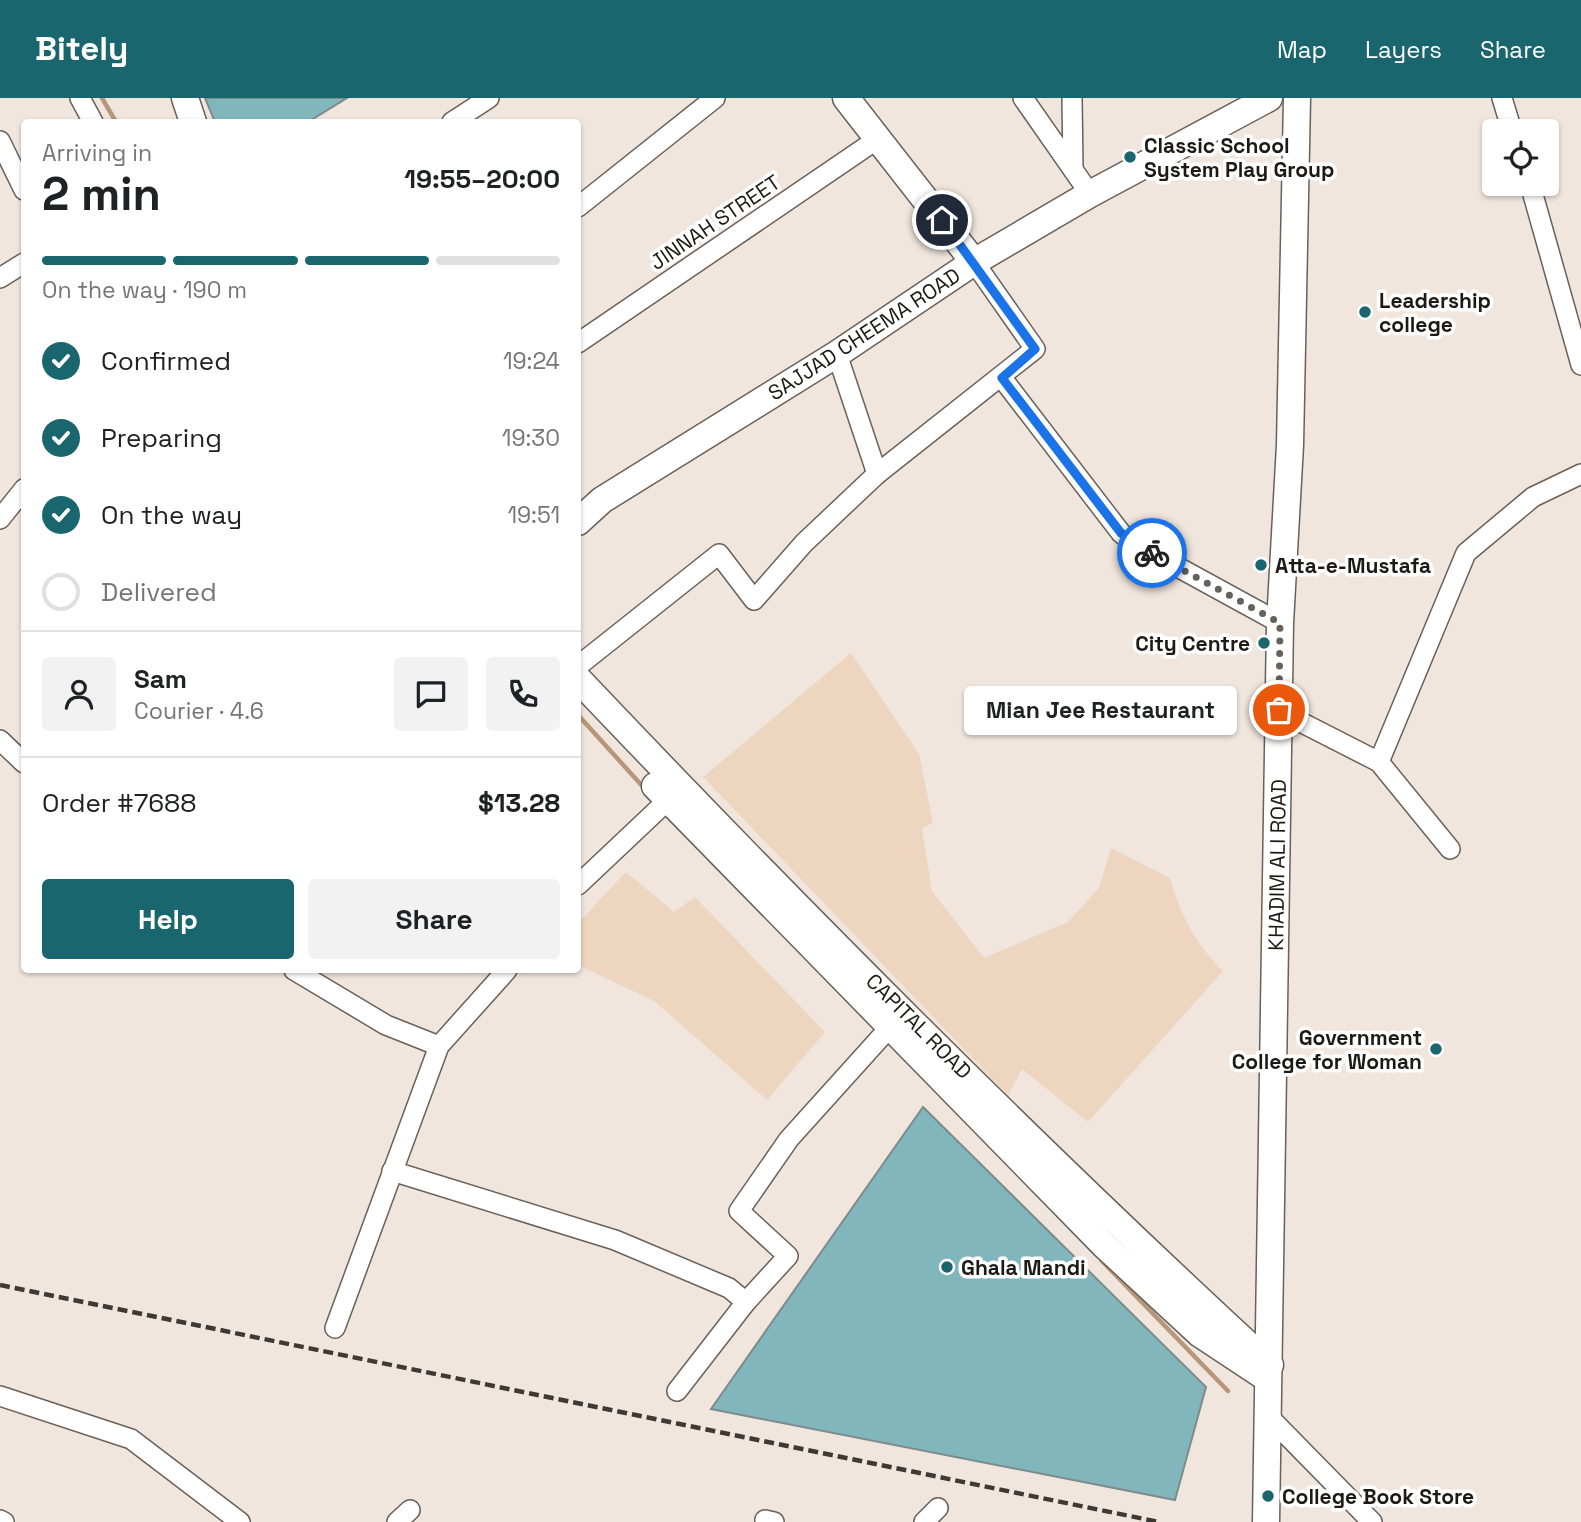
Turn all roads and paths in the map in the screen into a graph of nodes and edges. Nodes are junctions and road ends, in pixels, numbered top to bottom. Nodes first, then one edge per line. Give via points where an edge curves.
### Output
1 (80, 98) edge
2 (185, 98) edge
3 (489, 98) edge
4 (715, 98) edge
5 (846, 98) edge
6 (1023, 98) edge
7 (1072, 98) edge
8 (1269, 98) edge
9 (1502, 98) edge
10 (1295, 99) edge
11 (91, 119) edge
12 (192, 119) edge
13 (457, 119) edge
14 (1508, 119) edge
15 (879, 138) junction
16 (0, 141) edge
17 (1073, 169) junction
18 (21, 184) edge
19 (1090, 194) junction
20 (1533, 196) edge
21 (581, 205) edge
22 (974, 262) junction
23 (21, 265) edge
24 (0, 278) edge
25 (581, 341) edge
26 (837, 354) junction
27 (1581, 365) edge
28 (1002, 378) junction
29 (877, 474) junction
30 (1581, 474) edge
31 (21, 493) edge
32 (0, 519) edge
33 (581, 519) edge
34 (1280, 623) junction
35 (581, 664) edge
36 (581, 683) edge
37 (581, 706) edge
38 (1279, 710) junction
39 (0, 740) edge
40 (21, 760) edge
41 (1379, 762) junction
42 (675, 794) junction
43 (1450, 849) dead end
44 (581, 882) edge
45 (299, 973) edge
46 (505, 973) edge
47 (890, 1027) junction
48 (439, 1046) junction
49 (392, 1171) junction
50 (1113, 1238) junction
51 (746, 1301) junction
52 (335, 1328) dead end
53 (1269, 1372) junction
54 (677, 1391) dead end
55 (0, 1396) edge
56 (1268, 1416) junction
57 (240, 1522) edge
58 (1266, 1522) edge
59 (1372, 1522) edge

1 - 11 street
2 - 12 street
3 - 13 street
4 - 21 street
5 - 15 street
6 - 17 street
7 - 17 street
8 - 19 street, SAJJAD CHEEMA ROAD
9 - 14 street
10 - 34 street, KHADIM ALI ROAD via 1290,445
15 - 22 street
15 - 25 street, JINNAH STREET
16 - 18 street
17 - 19 street
19 - 22 street, SAJJAD CHEEMA ROAD
20 - 27 street
22 - 26 street, SAJJAD CHEEMA ROAD
22 - 28 street via 1035,349
23 - 24 street
26 - 29 street
26 - 33 street, SAJJAD CHEEMA ROAD via 602,500
28 - 29 street
28 - 34 street via 1121,533
29 - 35 street via 804,543 754,600 719,554
30 - 41 street via 1533,497 1466,553
31 - 32 street
34 - 38 street, KHADIM ALI ROAD
36 - 42 street, CAPITAL ROAD
37 - 42 street
38 - 41 street
38 - 53 street, KHADIM ALI ROAD
39 - 40 street
41 - 43 street
42 - 44 street
42 - 47 street
42 - 50 street, CAPITAL ROAD
45 - 48 street via 386,1025
46 - 48 street
47 - 50 street
47 - 51 street via 789,1139 739,1211 788,1256
48 - 49 street
49 - 51 street via 615,1240 729,1288
49 - 52 street
50 - 53 street, CAPITAL ROAD
51 - 54 street
53 - 56 street, KHADIM ALI ROAD
55 - 57 street via 131,1439
56 - 58 street, KHADIM ALI ROAD
56 - 59 street

